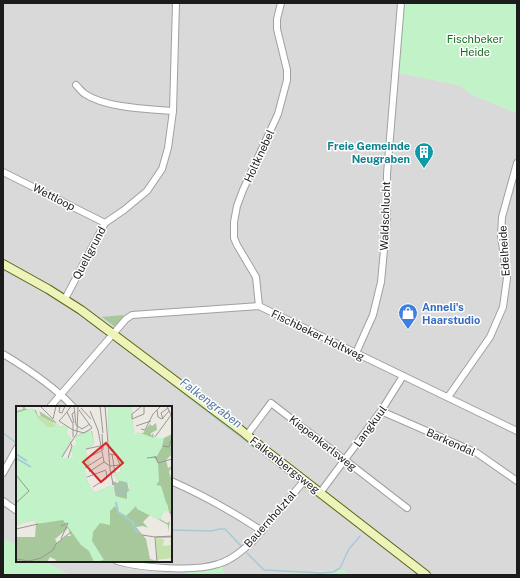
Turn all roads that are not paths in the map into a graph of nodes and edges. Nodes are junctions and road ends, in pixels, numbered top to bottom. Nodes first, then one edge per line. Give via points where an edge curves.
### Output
1 (176, 3) edge
2 (281, 3) edge
3 (401, 3) edge
4 (76, 85) dead end
5 (174, 111) junction
6 (517, 163) edge
7 (3, 172) edge
8 (105, 223) junction
9 (3, 264) edge
10 (65, 299) junction
11 (259, 306) junction
12 (113, 334) junction
13 (356, 353) junction
14 (3, 354) edge
15 (403, 376) junction
16 (62, 394) junction
17 (448, 397) junction
18 (51, 406) edge
19 (72, 406) edge
20 (381, 411) junction
21 (517, 430) edge
22 (247, 435) junction
23 (16, 450) edge
24 (345, 460) junction
25 (3, 473) edge
26 (172, 481) edge
27 (304, 481) junction
28 (517, 481) edge
29 (320, 493) junction
30 (3, 501) edge
31 (407, 508) dead end
32 (16, 510) edge
33 (262, 532) junction
34 (122, 562) edge
35 (426, 575) edge

1 - 5 street, Quellgrund
2 - 11 street, Holtknebel via 277,29 288,70 287,80 278,114 243,190 234,222 237,245 256,277
3 - 13 street, Waldschlucht via 381,282 373,315
4 - 5 street via 84,94 100,101 129,107
5 - 8 street, Quellgrund via 162,169 147,192
6 - 17 street, Edelheide via 502,217 501,236 507,278 503,307 490,337
7 - 8 street, Wettloop
8 - 10 street, Quellgrund
9 - 10 street, Falkenbergsweg
10 - 12 street, Falkenbergsweg
11 - 12 street, Fischbeker Holtweg via 132,315
11 - 13 street, Fischbeker Holtweg
12 - 16 street
12 - 22 street, Falkenbergsweg
13 - 15 street, Fischbeker Holtweg
14 - 16 street
15 - 17 street, Fischbeker Holtweg
15 - 20 street, Langkuul
16 - 18 street
16 - 19 street
17 - 21 street, Fischbeker Holtweg
20 - 24 street, Langkuul
20 - 28 street, Barkendal via 477,453
22 - 24 street, Kiepenkerlsweg via 271,403
22 - 27 street, Falkenbergsweg
23 - 25 street
24 - 29 street, Langkuul
24 - 31 street, Kiepenkerlsweg
26 - 33 street via 227,508
27 - 29 street, Falkenbergsweg
27 - 33 street, Bauernholztal
29 - 35 street, Falkenbergsweg
30 - 32 street
33 - 34 street, Bauernholztal via 240,552 218,565 148,567

